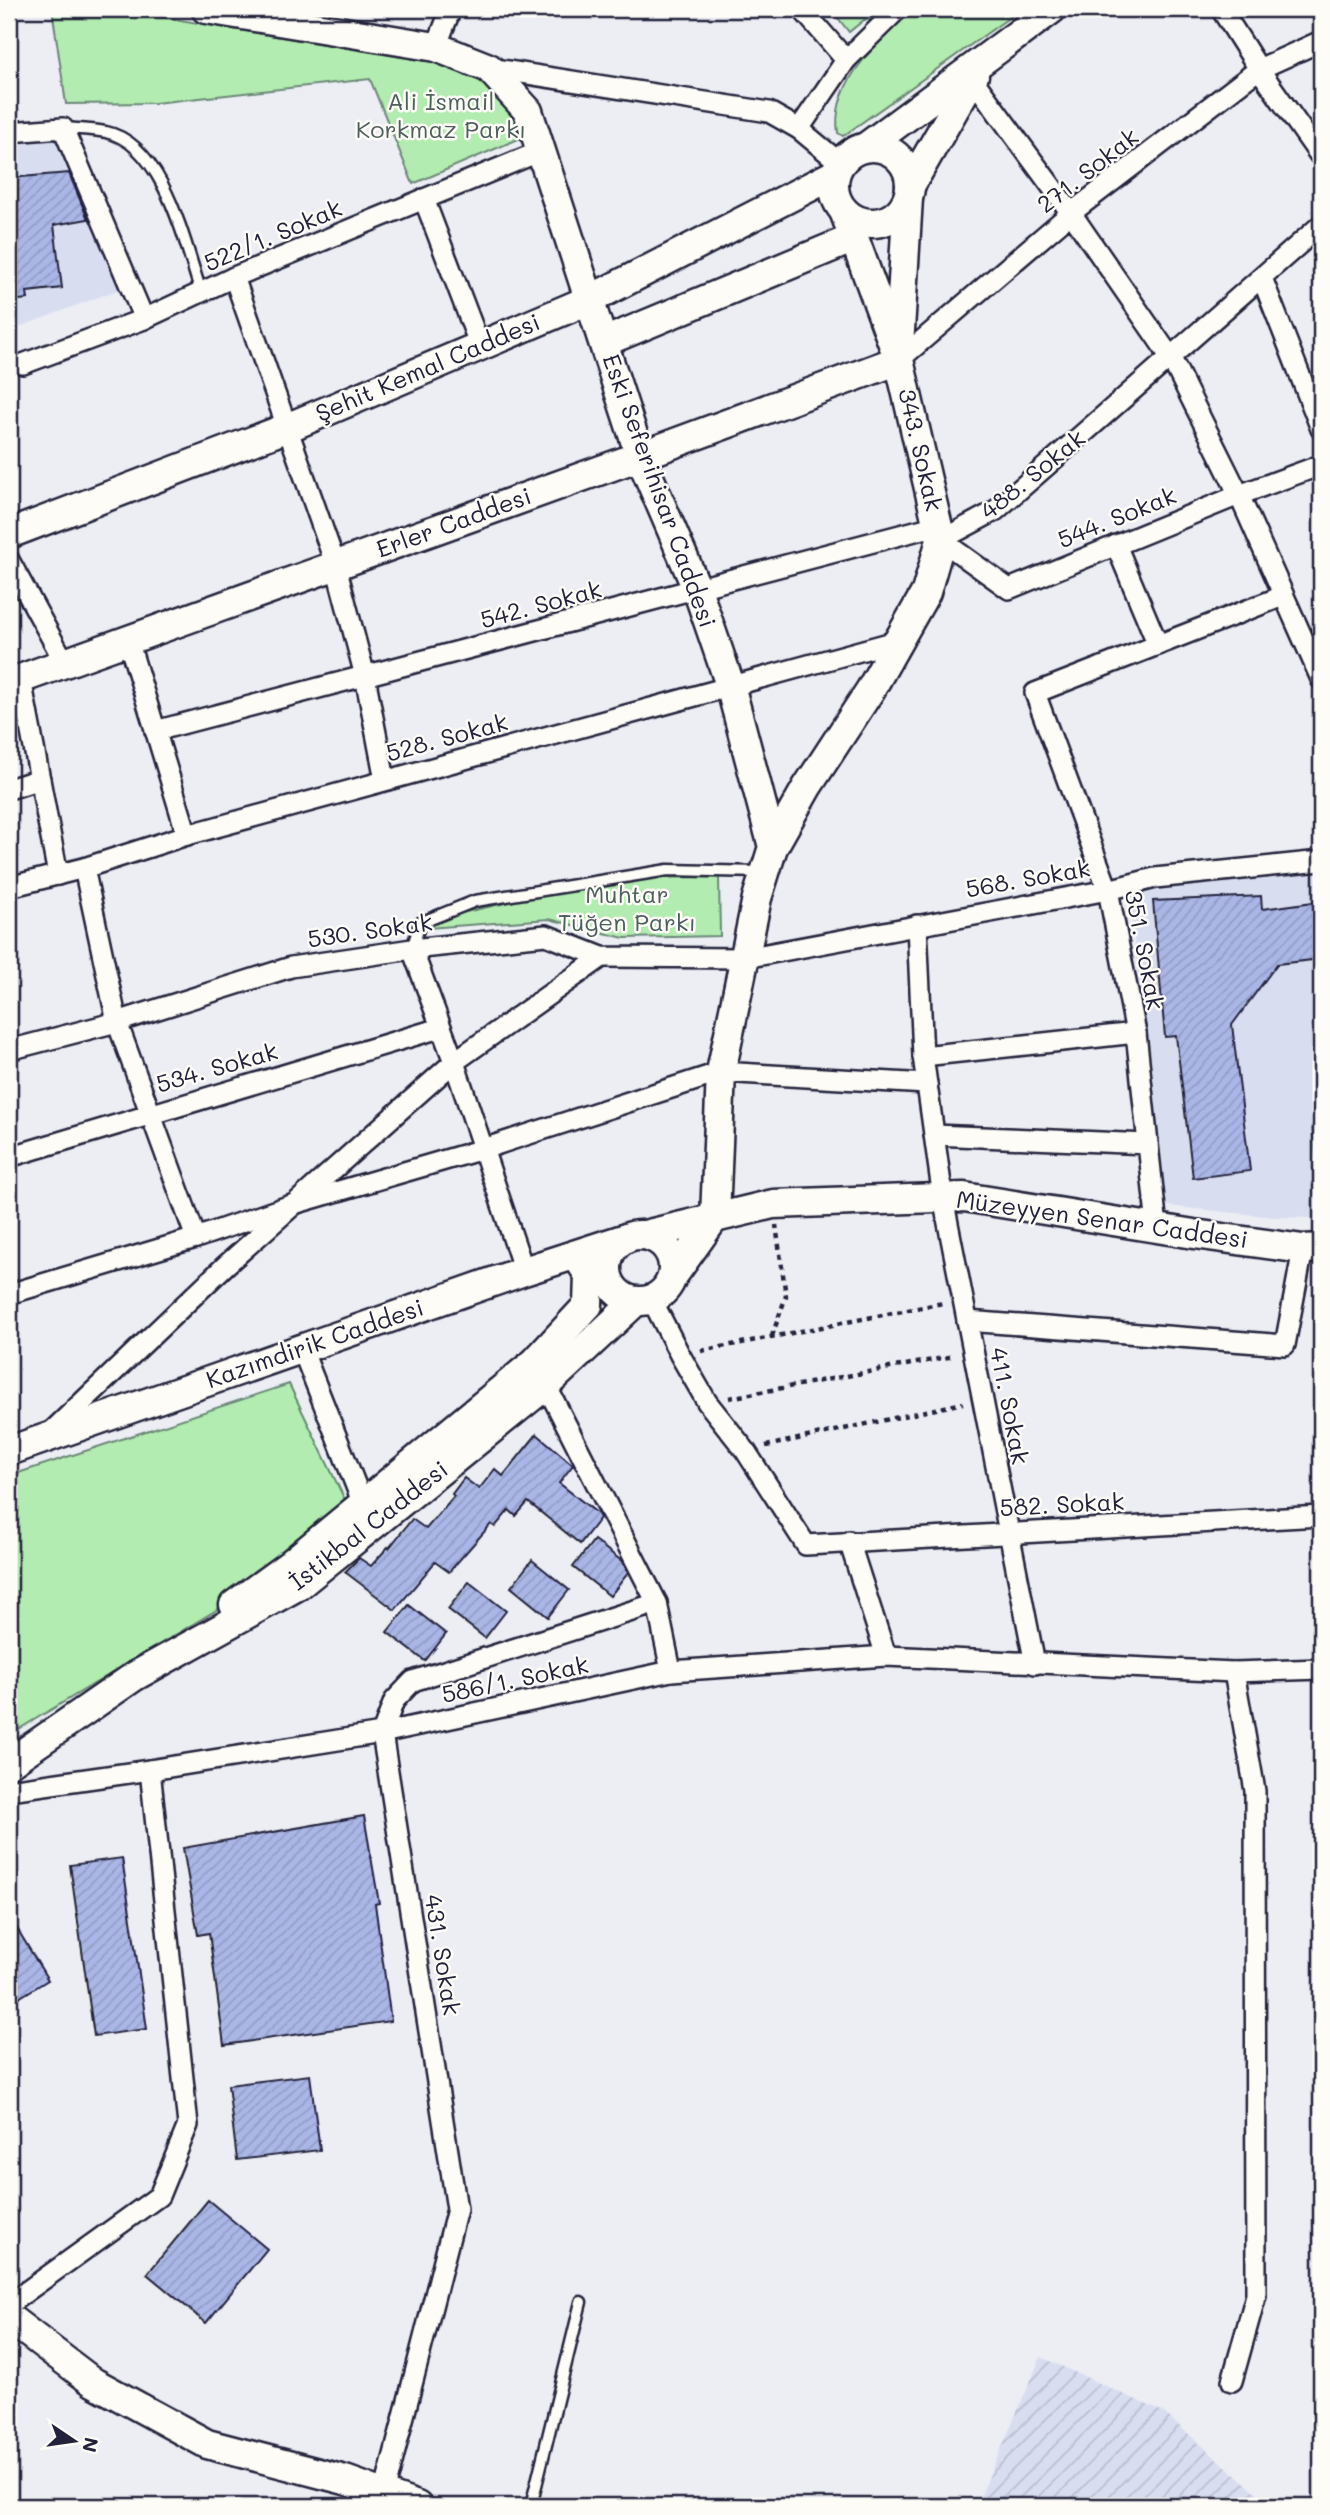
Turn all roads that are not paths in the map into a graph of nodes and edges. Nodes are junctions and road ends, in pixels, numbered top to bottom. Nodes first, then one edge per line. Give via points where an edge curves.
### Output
1 (206, 9) edge
2 (451, 9) edge
3 (802, 9) edge
4 (898, 9) edge
5 (1052, 9) edge
6 (1221, 9) edge
7 (1321, 41) edge
8 (436, 47) junction
9 (846, 60) junction
10 (488, 68) junction
11 (1259, 69) junction
12 (976, 71) junction
13 (64, 128) junction
14 (799, 129) junction
15 (9, 132) edge
16 (866, 147) junction
17 (541, 151) junction
18 (1321, 157) edge
19 (838, 168) junction
20 (909, 192) junction
21 (424, 199) junction
22 (844, 211) junction
23 (1071, 214) junction
24 (1321, 225) edge
25 (853, 238) junction
26 (234, 277) junction
27 (1262, 278) junction
28 (201, 292) junction
29 (591, 299) junction
30 (144, 319) junction
31 (604, 342) junction
32 (480, 346) junction
33 (1171, 358) junction
34 (899, 360) junction
35 (23, 364) dead end
36 (289, 427) junction
37 (1321, 429) edge
38 (640, 456) junction
39 (1321, 465) edge
40 (1239, 495) junction
41 (940, 532) junction
42 (9, 534) edge
43 (1116, 545) junction
44 (9, 560) edge
45 (336, 566) junction
46 (697, 589) junction
47 (1283, 596) junction
48 (128, 640) junction
49 (900, 640) junction
50 (1158, 645) junction
51 (65, 663) junction
52 (365, 676) junction
53 (1321, 679) edge
54 (15, 681) edge
55 (730, 685) junction
56 (155, 731) junction
57 (40, 779) junction
58 (385, 780) junction
59 (9, 789) edge
60 (187, 835) junction
61 (769, 860) junction
62 (1321, 861) edge
63 (84, 868) junction
64 (58, 875) junction
65 (9, 887) edge
66 (1108, 890) junction
67 (916, 925) junction
68 (412, 949) junction
69 (602, 957) junction
70 (745, 958) junction
71 (117, 1022) junction
72 (440, 1028) junction
73 (1136, 1033) junction
74 (9, 1050) edge
75 (923, 1056) junction
76 (454, 1062) junction
77 (721, 1072) junction
78 (927, 1084) junction
79 (150, 1113) junction
80 (934, 1135) junction
81 (1148, 1144) junction
82 (483, 1149) junction
83 (9, 1157) edge
84 (943, 1198) junction
85 (293, 1204) junction
86 (715, 1217) junction
87 (1157, 1227) junction
88 (634, 1237) junction
89 (196, 1238) junction
90 (1312, 1249) edge
91 (576, 1255) junction
92 (524, 1271) junction
93 (673, 1276) junction
94 (609, 1281) junction
95 (9, 1294) edge
96 (643, 1301) junction
97 (587, 1305) junction
98 (967, 1321) junction
99 (302, 1349) junction
100 (546, 1385) junction
101 (44, 1439) junction
102 (9, 1451) edge
103 (363, 1504) junction
104 (1321, 1516) edge
105 (1009, 1532) junction
106 (849, 1541) junction
107 (657, 1603) junction
108 (886, 1656) junction
109 (1035, 1664) junction
110 (1321, 1669) edge
111 (671, 1671) junction
112 (1234, 1672) junction
113 (135, 1676) junction
114 (382, 1733) junction
115 (9, 1763) edge
116 (150, 1770) junction
117 (9, 1790) edge
118 (581, 2302) dead end
119 (9, 2304) edge
120 (9, 2318) edge
121 (1232, 2381) dead end
122 (384, 2494) junction
123 (417, 2506) edge
124 (531, 2506) edge

1 - 8 main road, Eski Seferihisar Caddesi
2 - 8 street
3 - 9 street
4 - 9 street
5 - 12 main road
6 - 11 street
7 - 11 street, 271. Sokak
8 - 10 main road, Eski Seferihisar Caddesi
9 - 14 street
10 - 14 street via 769,112
10 - 17 main road, Eski Seferihisar Caddesi via 528,111
11 - 18 street
11 - 23 street, 271. Sokak
12 - 16 main road
12 - 20 main road
12 - 23 street
13 - 15 street
13 - 28 lane via 108,132 128,142 152,165 168,192
13 - 30 street
14 - 19 street
16 - 19 main road via 853,151
16 - 20 main road via 884,148 904,163
17 - 21 street, 522/1. Sokak
17 - 29 main road, Eski Seferihisar Caddesi
19 - 22 main road via 834,187
19 - 29 main road, Şehit Kemal Caddesi
20 - 22 main road via 902,209 880,223 854,219
20 - 34 main road
21 - 26 street, 522/1. Sokak
21 - 32 street
22 - 25 main road
23 - 33 street
23 - 34 street, 271. Sokak
24 - 27 street, 488. Sokak
25 - 31 main road
25 - 34 main road
26 - 28 street, 522/1. Sokak
26 - 36 street
27 - 33 street, 488. Sokak
27 - 37 street
28 - 30 street, 522/1. Sokak
29 - 31 main road, Eski Seferihisar Caddesi
29 - 32 main road, Şehit Kemal Caddesi
30 - 35 street, 522/1. Sokak
31 - 38 main road, Eski Seferihisar Caddesi
32 - 36 main road, Şehit Kemal Caddesi
33 - 40 street
33 - 41 street, 488. Sokak via 995,511
34 - 38 main road, Erler Caddesi
34 - 41 main road, 343. Sokak
36 - 42 main road, Şehit Kemal Caddesi
36 - 45 street
38 - 45 main road, Erler Caddesi
38 - 46 main road, Eski Seferihisar Caddesi
39 - 40 street, 544. Sokak
40 - 43 street, 544. Sokak
40 - 47 street
41 - 43 street, 544. Sokak via 1009,589
41 - 46 street, 542. Sokak
41 - 49 main road via 926,592
43 - 50 street
44 - 51 street
45 - 48 main road, Erler Caddesi
45 - 52 street
46 - 52 street, 542. Sokak
46 - 55 main road, Eski Seferihisar Caddesi
47 - 50 street
47 - 53 street
48 - 51 main road, Erler Caddesi
48 - 56 street
49 - 55 street, 528. Sokak
49 - 61 main road via 807,787
50 - 66 street, 351. Sokak via 1035,693
51 - 54 main road, Erler Caddesi
52 - 56 street, 542. Sokak
52 - 58 street
54 - 57 street
55 - 58 street, 528. Sokak
55 - 61 main road, Eski Seferihisar Caddesi
56 - 60 street
57 - 59 street
57 - 64 street
58 - 60 street, 528. Sokak
60 - 63 street, 528. Sokak
61 - 68 lane via 668,870 475,901 420,923
61 - 70 main road
62 - 66 street, 568. Sokak via 1155,878
63 - 64 street, 528. Sokak
63 - 71 street
64 - 65 street, 528. Sokak
66 - 67 street, 568. Sokak
66 - 73 street, 351. Sokak
67 - 70 street, 568. Sokak
67 - 75 street, 411. Sokak
68 - 69 street, 530. Sokak via 546,935
68 - 71 street, 530. Sokak via 291,967
68 - 72 street
69 - 70 street, 530. Sokak
69 - 76 street
70 - 77 main road
71 - 74 street, 530. Sokak
71 - 79 street
72 - 76 street
72 - 79 street, 534. Sokak
73 - 75 street
73 - 81 street, 351. Sokak
75 - 78 street, 411. Sokak
76 - 82 street
76 - 85 street
77 - 78 street
77 - 82 street
77 - 86 main road
78 - 80 street, 411. Sokak
79 - 83 street, 534. Sokak
79 - 89 street
80 - 81 street
80 - 84 street, 411. Sokak
81 - 87 street, 351. Sokak
82 - 85 street
82 - 92 street
84 - 86 main road, Müzeyyen Senar Caddesi via 773,1204
84 - 87 main road, Müzeyyen Senar Caddesi via 964,1196
84 - 98 street, 411. Sokak
85 - 89 street
85 - 101 street
86 - 88 main road, Müzeyyen Senar Caddesi
86 - 93 main road
87 - 90 main road, Müzeyyen Senar Caddesi
88 - 91 main road, Kazımdirik Caddesi
88 - 93 main road via 664,1245
88 - 94 main road via 608,1256
89 - 95 street
90 - 98 street via 1284,1345
91 - 92 main road, Kazımdirik Caddesi
91 - 97 main road via 589,1275
92 - 99 main road, Kazımdirik Caddesi
93 - 96 main road via 661,1294
94 - 96 main road via 617,1293
94 - 97 main road
96 - 100 main road, İstikbal Caddesi
96 - 106 street, 582. Sokak via 806,1545
97 - 103 main road via 535,1362
98 - 105 street, 411. Sokak
99 - 101 main road, Kazımdirik Caddesi
99 - 103 street
100 - 107 street
100 - 113 main road, İstikbal Caddesi via 299,1586
101 - 102 main road, Kazımdirik Caddesi
103 - 113 main road via 289,1565
104 - 105 street, 582. Sokak
105 - 106 street, 582. Sokak
105 - 109 street, 411. Sokak
106 - 108 street
107 - 111 street
107 - 114 street via 413,1681 394,1701
108 - 109 street, 586/1. Sokak
108 - 111 street, 586/1. Sokak
109 - 112 street, 586/1. Sokak
110 - 112 street, 586/1. Sokak
111 - 114 street, 586/1. Sokak
112 - 121 street via 1255,1791 1256,2295
113 - 115 main road, İstikbal Caddesi
114 - 116 street, 586/1. Sokak
114 - 122 street, 431. Sokak via 457,2209
116 - 117 street, 586/1. Sokak
116 - 119 street via 188,2125 159,2196
118 - 124 lane
120 - 122 main road via 93,2382 207,2444
122 - 123 main road

